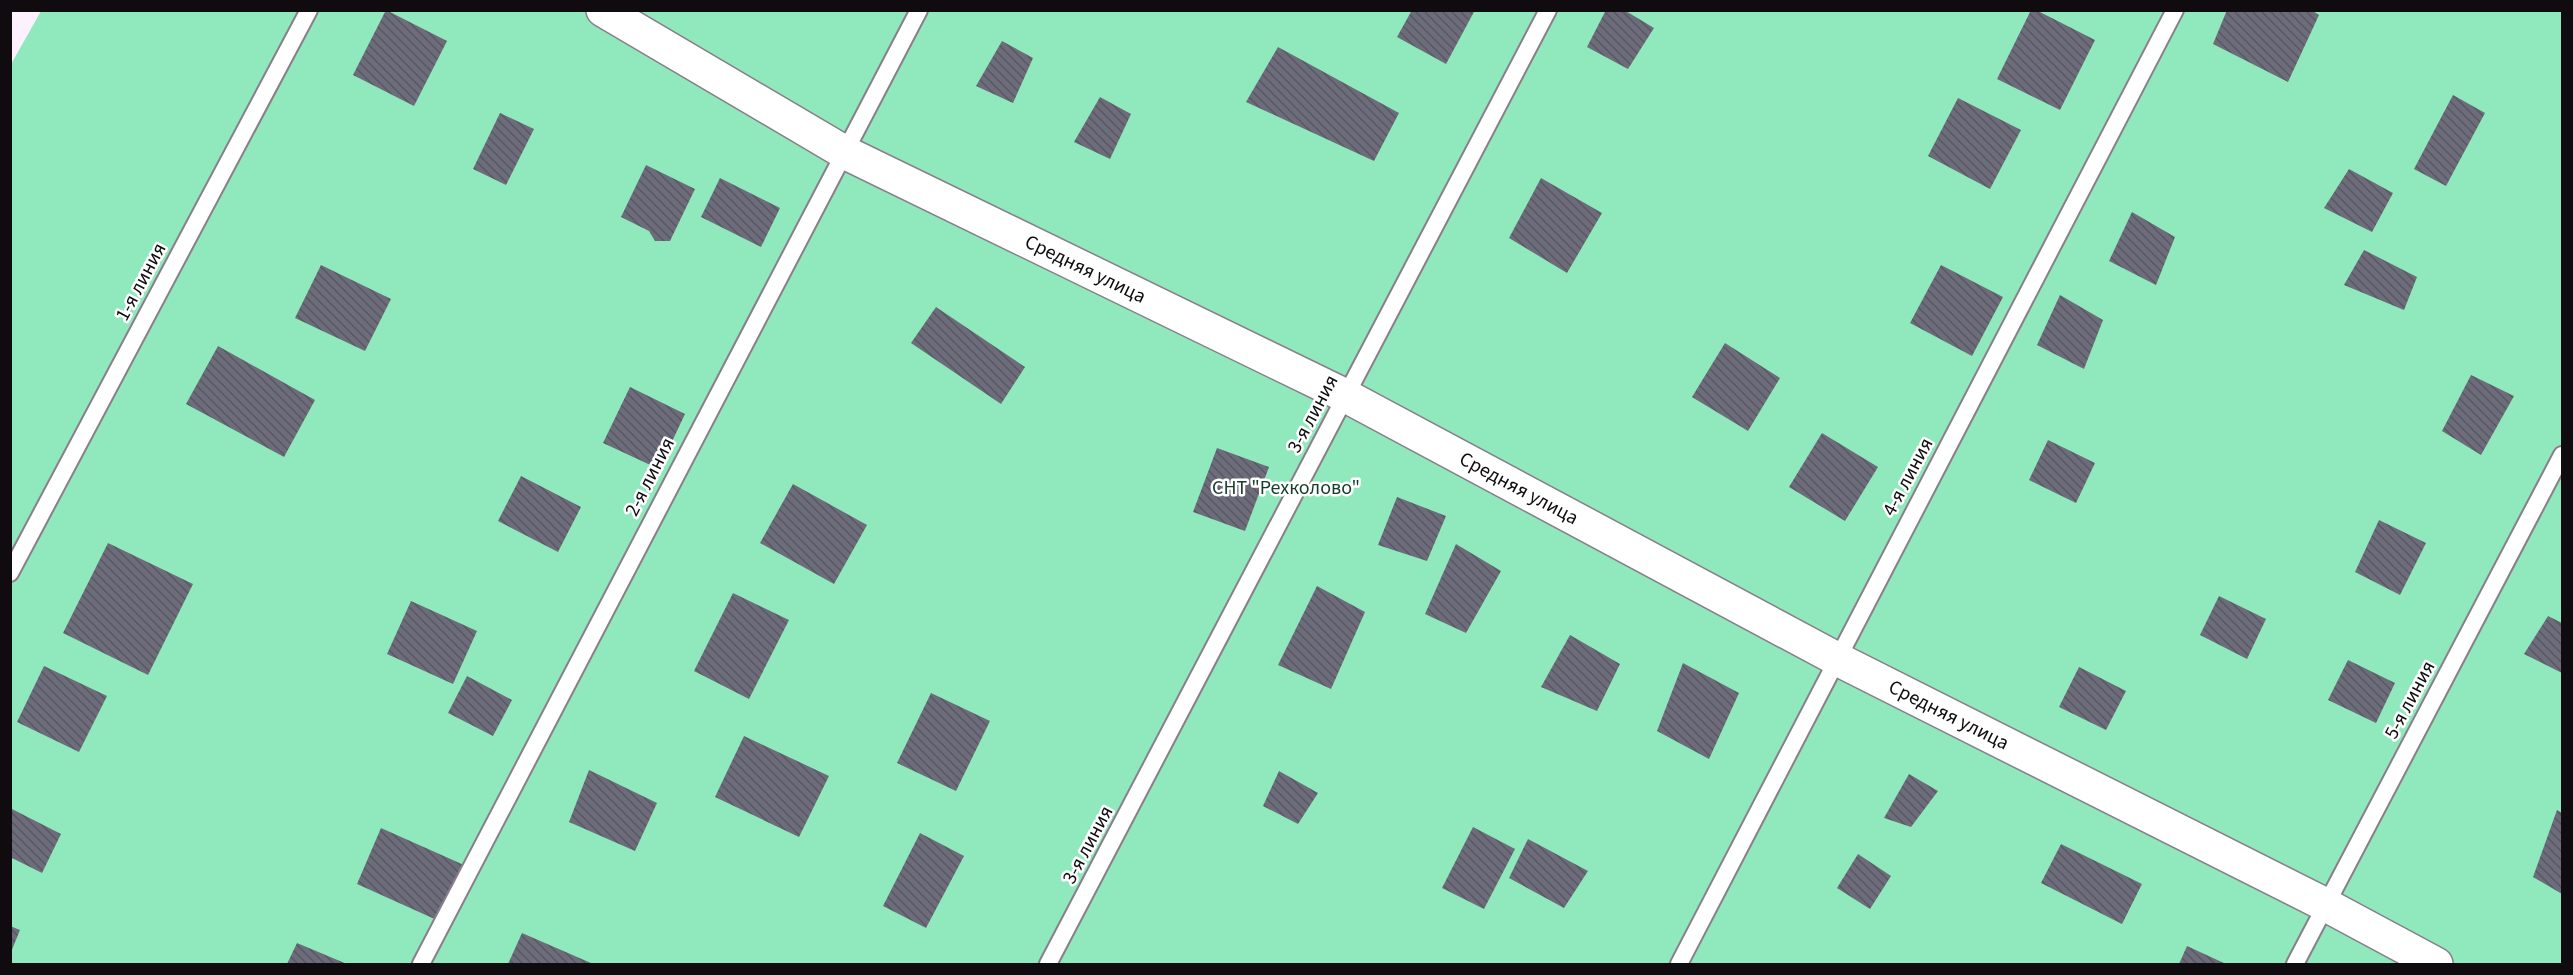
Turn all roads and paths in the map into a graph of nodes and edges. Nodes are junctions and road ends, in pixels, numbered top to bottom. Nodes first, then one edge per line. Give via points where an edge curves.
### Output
1 (309, 10) edge
2 (603, 10) edge
3 (919, 10) edge
4 (1548, 10) edge
5 (2175, 10) edge
6 (844, 152) junction
7 (1346, 396) junction
8 (2562, 455) edge
9 (10, 573) edge
10 (1837, 659) junction
11 (2326, 904) junction
12 (421, 964) edge
13 (1048, 964) edge
14 (1679, 964) edge
15 (2295, 964) edge
16 (2436, 964) edge

1 - 9 lane, 1-я линия
2 - 6 street, Средняя улица
3 - 6 lane, 2-я линия
4 - 7 lane, 3-я линия
5 - 10 lane, 4-я линия
6 - 7 street, Средняя улица
6 - 12 lane, 2-я линия
7 - 10 street, Средняя улица
7 - 13 lane, 3-я линия
8 - 11 lane, 5-я линия
10 - 11 street, Средняя улица
10 - 14 lane, 4-я линия
11 - 15 lane, 5-я линия
11 - 16 street, Средняя улица

